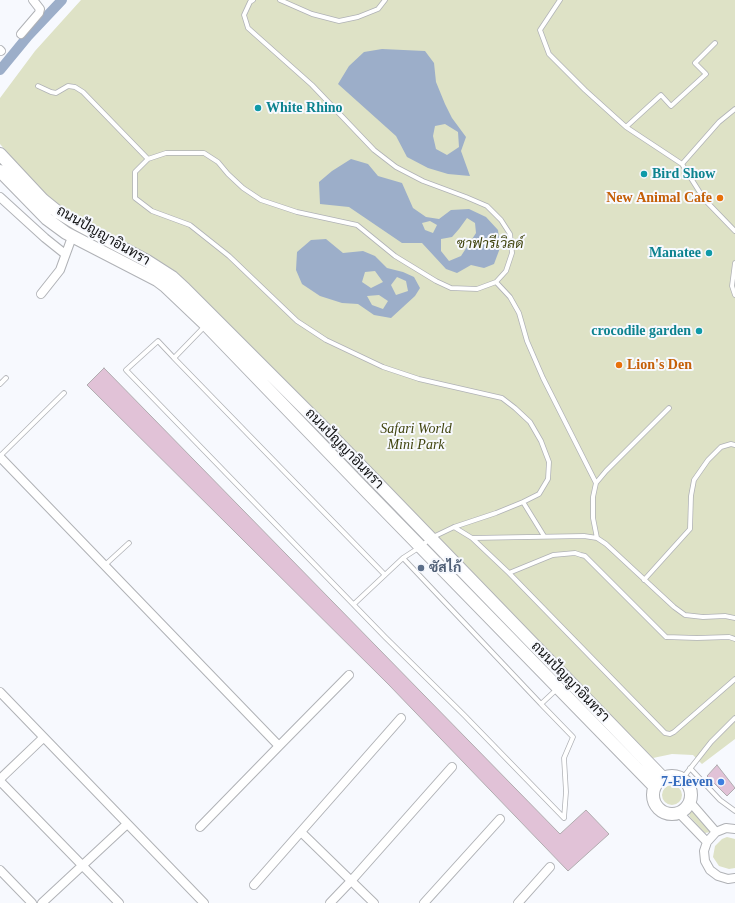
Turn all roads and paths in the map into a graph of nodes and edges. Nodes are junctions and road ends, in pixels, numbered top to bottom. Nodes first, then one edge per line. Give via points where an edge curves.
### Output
1 (33, 0) edge
2 (253, 0) edge
3 (280, 0) edge
4 (385, 0) edge
5 (560, 0) edge
6 (21, 34) dead end
7 (715, 43) dead end
8 (38, 86) dead end
9 (735, 109) edge
10 (626, 127) junction
11 (0, 154) edge
12 (148, 159) junction
13 (682, 164) junction
14 (0, 171) edge
15 (0, 197) edge
16 (735, 232) edge
17 (72, 237) junction
18 (65, 254) junction
19 (735, 263) edge
20 (496, 282) junction
21 (41, 294) dead end
22 (735, 295) edge
23 (210, 321) junction
24 (174, 358) junction
25 (6, 378) dead end
26 (0, 384) edge
27 (64, 393) dead end
28 (669, 408) dead end
29 (735, 445) edge
30 (0, 456) edge
31 (596, 483) junction
32 (524, 502) junction
33 (454, 528) junction
34 (544, 536) junction
35 (431, 538) junction
36 (472, 538) junction
37 (598, 538) junction
38 (129, 542) dead end
39 (420, 547) junction
40 (402, 558) junction
41 (104, 566) junction
42 (509, 573) junction
43 (385, 575) junction
44 (644, 580) junction
45 (354, 604) junction
46 (735, 618) edge
47 (735, 640) edge
48 (349, 675) dead end
49 (735, 679) edge
50 (563, 684) junction
51 (0, 692) edge
52 (541, 704) junction
53 (401, 718) dead end
54 (735, 718) edge
55 (43, 738) junction
56 (279, 746) junction
57 (452, 767) dead end
58 (690, 768) junction
59 (682, 779) junction
60 (0, 780) edge
61 (658, 782) junction
62 (690, 802) junction
63 (735, 811) edge
64 (679, 813) junction
65 (500, 819) dead end
66 (127, 824) junction
67 (200, 827) dead end
68 (735, 829) edge
69 (301, 832) junction
70 (716, 832) junction
71 (707, 842) junction
72 (82, 865) junction
73 (550, 867) dead end
74 (0, 870) edge
75 (735, 878) edge
76 (351, 881) junction
77 (254, 885) dead end
78 (32, 903) edge
79 (42, 903) edge
80 (119, 903) edge
81 (204, 903) edge
82 (330, 903) edge
83 (374, 903) edge
84 (424, 903) edge
85 (518, 903) edge

1 - 6 street via 40,9 39,13
2 - 20 lane via 244,16 248,28 312,85 374,150 396,167 423,181 487,206 501,220 510,234 512,253 506,271
3 - 4 lane via 312,14 339,21 378,9
5 - 10 lane via 540,30 549,54
7 - 10 lane via 695,63 706,74 671,106 661,95
8 - 12 lane via 56,93 68,86 83,92
9 - 13 lane via 719,122
10 - 13 lane
11 - 23 street, ถนนปัญญาอินทรา via 43,200 60,213 172,277
12 - 20 lane via 166,153 204,153 261,200 297,212 357,225 396,256 451,288 477,289
12 - 32 lane via 135,172 135,198 152,211 190,225 229,256 297,321 326,340 383,367 419,379 502,398 516,408 530,422 549,462 548,479 538,494
13 - 16 lane via 704,198
14 - 17 street, ถนนปัญญาอินทรา via 47,219
15 - 18 street
17 - 18 street
17 - 23 street, ถนนปัญญาอินทรา via 157,280
18 - 21 street via 60,270
19 - 22 lane via 732,286
20 - 31 lane via 510,297 519,313 527,341 543,378
23 - 24 lane
23 - 35 street, ถนนปัญญาอินทรา via 325,429
23 - 39 street, ถนนปัญญาอินทรา
24 - 43 lane
24 - 45 lane via 158,341 126,370
25 - 26 lane
27 - 30 lane
28 - 31 lane
29 - 44 lane via 721,447 694,480 690,529
30 - 41 street
31 - 37 lane via 592,497 592,518
32 - 33 lane
32 - 34 lane
33 - 35 lane
33 - 36 lane
34 - 36 lane
34 - 37 lane
35 - 39 lane
35 - 50 street, ถนนปัญญาอินทรา
36 - 42 lane
37 - 44 lane
38 - 41 lane
39 - 40 lane
39 - 50 street, ถนนปัญญาอินทรา
40 - 43 lane
40 - 52 lane
41 - 56 street
42 - 47 lane via 552,555 581,554 666,637 729,637
42 - 49 lane via 665,733 674,732
43 - 45 lane
44 - 46 lane via 685,615
45 - 52 lane via 564,818 564,758 573,738
48 - 56 street
50 - 52 lane
50 - 61 street, ถนนปัญญาอินทรา
51 - 55 street
53 - 69 street
54 - 58 lane
55 - 60 street
55 - 66 street
56 - 67 street
57 - 76 street
58 - 59 lane
58 - 63 lane via 720,800
59 - 61 street via 671,776
59 - 62 street via 690,788
60 - 72 street
61 - 64 street via 652,794 657,809 671,815
62 - 64 street
62 - 70 street
64 - 71 street
65 - 84 street
66 - 72 street
66 - 81 street
68 - 70 street via 726,828
69 - 76 street
69 - 77 street
70 - 71 street
71 - 75 street via 704,851 705,862 710,870 718,876
72 - 79 street
72 - 80 street
73 - 85 street
74 - 78 street
76 - 82 street
76 - 83 street

